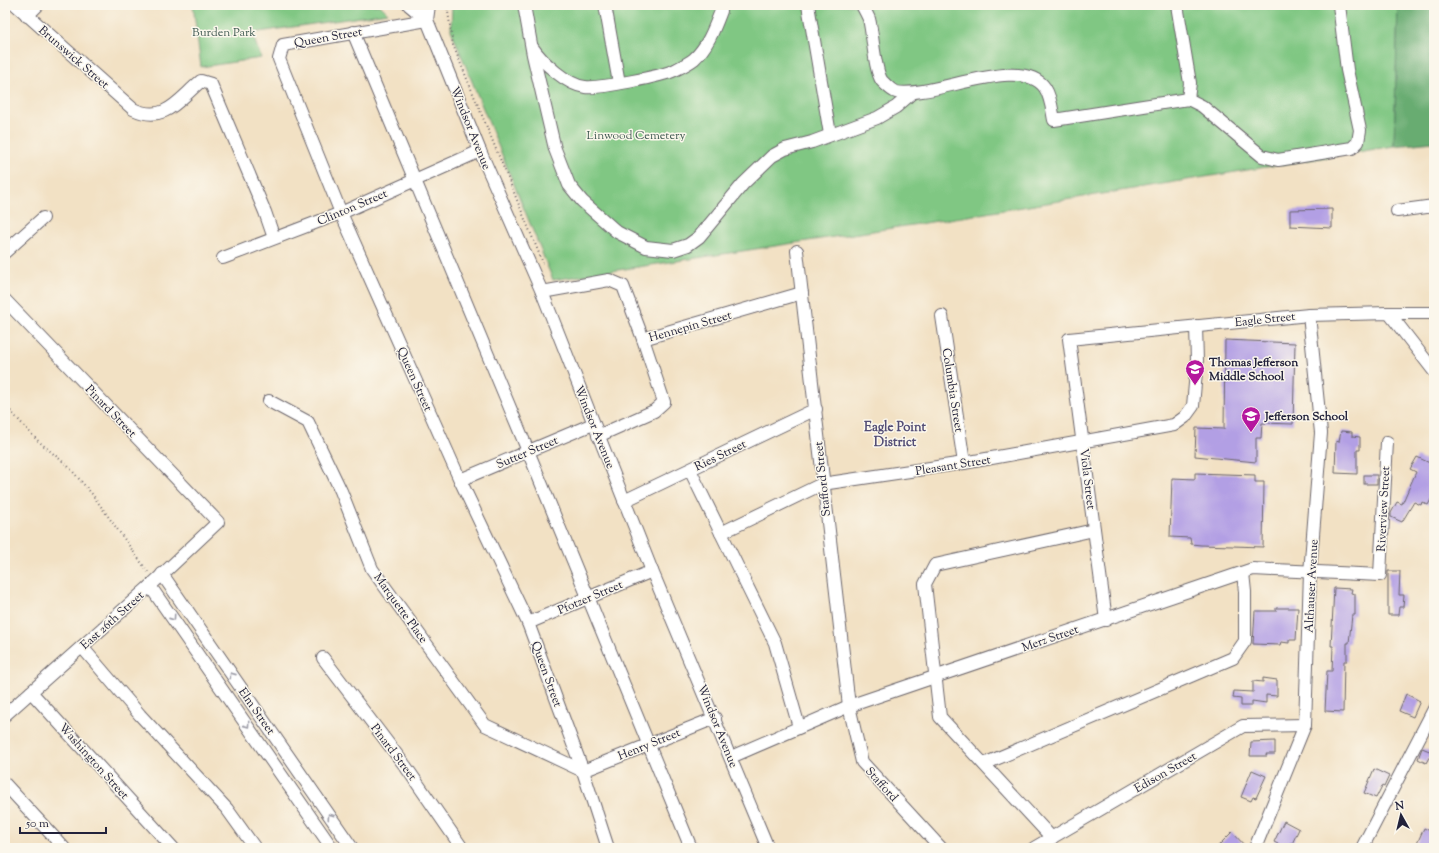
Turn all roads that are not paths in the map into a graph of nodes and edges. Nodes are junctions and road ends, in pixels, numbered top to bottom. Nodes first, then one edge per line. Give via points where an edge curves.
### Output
1 (16, 5) edge
2 (38, 5) edge
3 (409, 5) edge
4 (429, 5) edge
5 (524, 5) edge
6 (605, 5) edge
7 (808, 5) edge
8 (862, 5) edge
9 (1178, 5) edge
10 (1339, 5) edge
11 (723, 6) edge
12 (27, 16) junction
13 (427, 20) junction
14 (353, 32) junction
15 (530, 44) junction
16 (620, 83) junction
17 (912, 93) junction
18 (1188, 99) junction
19 (830, 134) junction
20 (480, 151) junction
21 (415, 180) junction
22 (1434, 206) edge
23 (1397, 212) dead end
24 (341, 213) junction
25 (43, 218) dead end
26 (274, 238) junction
27 (797, 251) dead end
28 (5, 252) edge
29 (223, 258) dead end
30 (542, 292) junction
31 (802, 293) junction
32 (5, 300) edge
33 (1434, 312) edge
34 (1389, 313) junction
35 (1309, 315) junction
36 (942, 316) dead end
37 (1196, 326) junction
38 (643, 339) junction
39 (1069, 339) joint
40 (1434, 371) edge
41 (269, 401) dead end
42 (816, 409) junction
43 (593, 424) junction
44 (598, 436) junction
45 (1387, 442) dead end
46 (1083, 443) junction
47 (528, 451) junction
48 (964, 463) junction
49 (690, 470) junction
50 (460, 480) junction
51 (822, 484) junction
52 (624, 501) junction
53 (218, 522) joint
54 (1094, 530) junction
55 (721, 533) junction
56 (652, 571) junction
57 (1242, 573) junction
58 (1310, 573) junction
59 (162, 574) junction
60 (1380, 576) joint
61 (150, 586) junction
62 (587, 598) junction
63 (1106, 620) junction
64 (528, 623) junction
65 (82, 647) junction
66 (323, 658) dead end
67 (935, 677) junction
68 (31, 692) junction
69 (849, 706) junction
70 (7, 708) edge
71 (1434, 708) edge
72 (715, 718) junction
73 (1305, 725) junction
74 (799, 728) junction
75 (648, 745) junction
76 (731, 757) junction
77 (984, 764) junction
78 (583, 771) junction
79 (5, 784) edge
80 (1052, 838) junction
81 (64, 848) edge
82 (173, 848) edge
83 (255, 848) edge
84 (332, 848) edge
85 (352, 848) edge
86 (462, 848) edge
87 (608, 848) edge
88 (691, 848) edge
89 (768, 848) edge
90 (940, 848) edge
91 (1034, 848) edge
92 (1255, 848) edge
93 (1362, 848) edge

1 - 12 street, Brunswick Street
2 - 12 street
3 - 13 street
4 - 13 street, Windsor Avenue
5 - 15 street
6 - 16 street
7 - 19 street
8 - 17 street via 868,17 881,80 894,92
9 - 18 street via 1190,83
10 - 18 street via 1347,70 1360,130 1358,142 1352,148 1278,160 1262,156 1202,106
11 - 16 street via 704,48 693,59 675,70
12 - 26 street, Brunswick Street via 133,109 145,114 168,112 201,81 211,84
13 - 14 street, Queen Street
13 - 20 street, Windsor Avenue
14 - 21 street
14 - 24 street, Queen Street via 283,45 278,59
15 - 16 street via 544,62 560,75 579,85 600,87
15 - 19 street via 555,149 569,185 582,201 616,232 646,247 673,250 688,245 699,237 743,184 772,156
17 - 18 street via 1019,74 1035,79 1045,88 1054,120
17 - 19 street via 896,107 877,118
20 - 21 street, Clinton Street
20 - 30 street, Windsor Avenue
21 - 24 street, Clinton Street
21 - 47 street
22 - 23 street
24 - 26 street, Clinton Street
24 - 50 street, Queen Street
25 - 28 street
26 - 29 street, Clinton Street
27 - 31 street, Stafford Street
30 - 38 street, Hennepin Street via 610,280 623,286
30 - 43 street, Windsor Avenue
31 - 38 street, Hennepin Street
31 - 42 street, Stafford Street
32 - 53 street, Pinard Street
33 - 34 street, Eagle Street
34 - 35 street, Eagle Street
34 - 40 street
35 - 37 street, Eagle Street
35 - 58 street, Althauser Avenue via 1321,433
36 - 48 street, Columbia Street
37 - 39 street, Eagle Street
37 - 46 street, Pleasant Street via 1197,361 1193,406 1185,417 1174,425
38 - 44 street via 664,402 654,412
39 - 46 street, Viola Street
41 - 78 street, Marquette Place via 308,422 341,491 372,569 485,725
42 - 49 street, Ries Street
42 - 51 street, Stafford Street
43 - 44 street, Windsor Avenue
43 - 47 street, Sutter Street
44 - 52 street, Windsor Avenue
45 - 60 street, Riverview Street
46 - 48 street, Pleasant Street
46 - 54 street, Viola Street
47 - 50 street, Sutter Street
47 - 62 street
48 - 51 street, Pleasant Street
49 - 52 street, Ries Street
49 - 55 street
50 - 64 street, Queen Street
51 - 55 street, Pleasant Street
51 - 69 street, Stafford Street
52 - 56 street, Windsor Avenue
53 - 59 street, East 26th Street
54 - 63 street, Viola Street
54 - 67 street via 935,565 925,584
55 - 74 street via 775,643
56 - 62 street, Pfotzer Street
56 - 72 street, Windsor Avenue
57 - 58 street, Merz Street via 1253,569
57 - 63 street, Merz Street
57 - 77 street via 1245,592 1245,641 1233,658
58 - 60 street, Merz Street
58 - 73 street, Althauser Avenue
59 - 61 street, East 26th Street
85 -> 59 street, Elm Street
61 - 65 street, East 26th Street
61 -> 84 street, Elm Street
62 - 64 street, Pfotzer Street
62 - 75 street
63 - 67 street, Merz Street
64 - 78 street, Queen Street
65 - 68 street, East 26th Street
65 - 83 street via 227,809
66 - 86 street, Pinard Street via 406,767
67 - 69 street, Merz Street
67 - 77 street via 940,717
68 - 70 street, East 26th Street
68 - 82 street, Washington Street
69 - 74 street, Merz Street
69 - 90 street, Stafford via 862,762
71 - 93 street
72 - 75 street, Henry Street
72 - 76 street, Windsor Avenue
73 - 80 street, Edison Street via 1243,726
73 - 92 street, Althauser Avenue
74 - 76 street, Merz Street
75 - 78 street, Henry Street
75 - 88 street
76 - 89 street, Windsor Avenue
77 - 80 street
78 - 87 street, Queen Street
79 - 81 street
80 - 91 street, Edison Street

